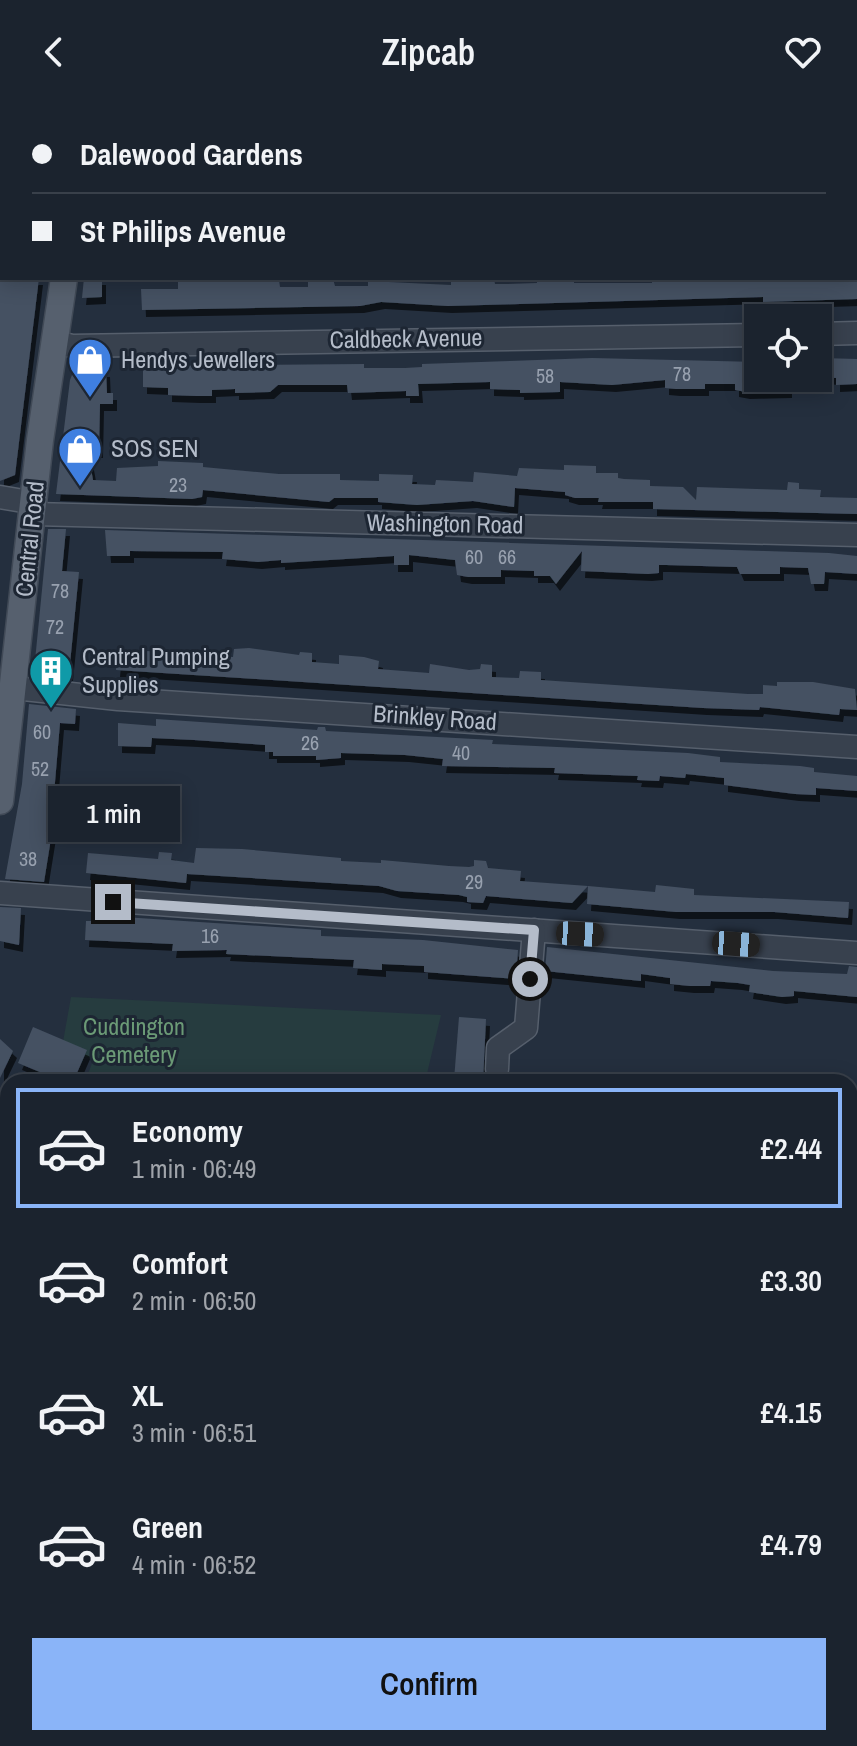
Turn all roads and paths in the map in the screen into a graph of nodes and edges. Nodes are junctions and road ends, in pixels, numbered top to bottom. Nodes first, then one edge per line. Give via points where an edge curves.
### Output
1 (64, 280) edge
2 (857, 333) edge
3 (832, 334) edge
4 (744, 335) edge
5 (55, 342) junction
6 (0, 497) edge
7 (34, 508) junction
8 (857, 535) edge
9 (14, 688) junction
10 (857, 747) edge
11 (0, 801) edge
12 (0, 893) edge
13 (534, 930) junction
14 (857, 953) edge
15 (497, 1069) dead end

1 - 5 main road, Central Road
2 - 3 street
4 - 5 street, Caldbeck Avenue via 72,346
5 - 7 main road, Central Road
6 - 7 street, Washington Road
7 - 8 street, Washington Road
7 - 9 main road, Central Road
9 - 10 street, Brinkley Road
9 - 11 main road, Central Road
12 - 13 street
13 - 14 street
13 - 15 street via 526,1028 498,1048

